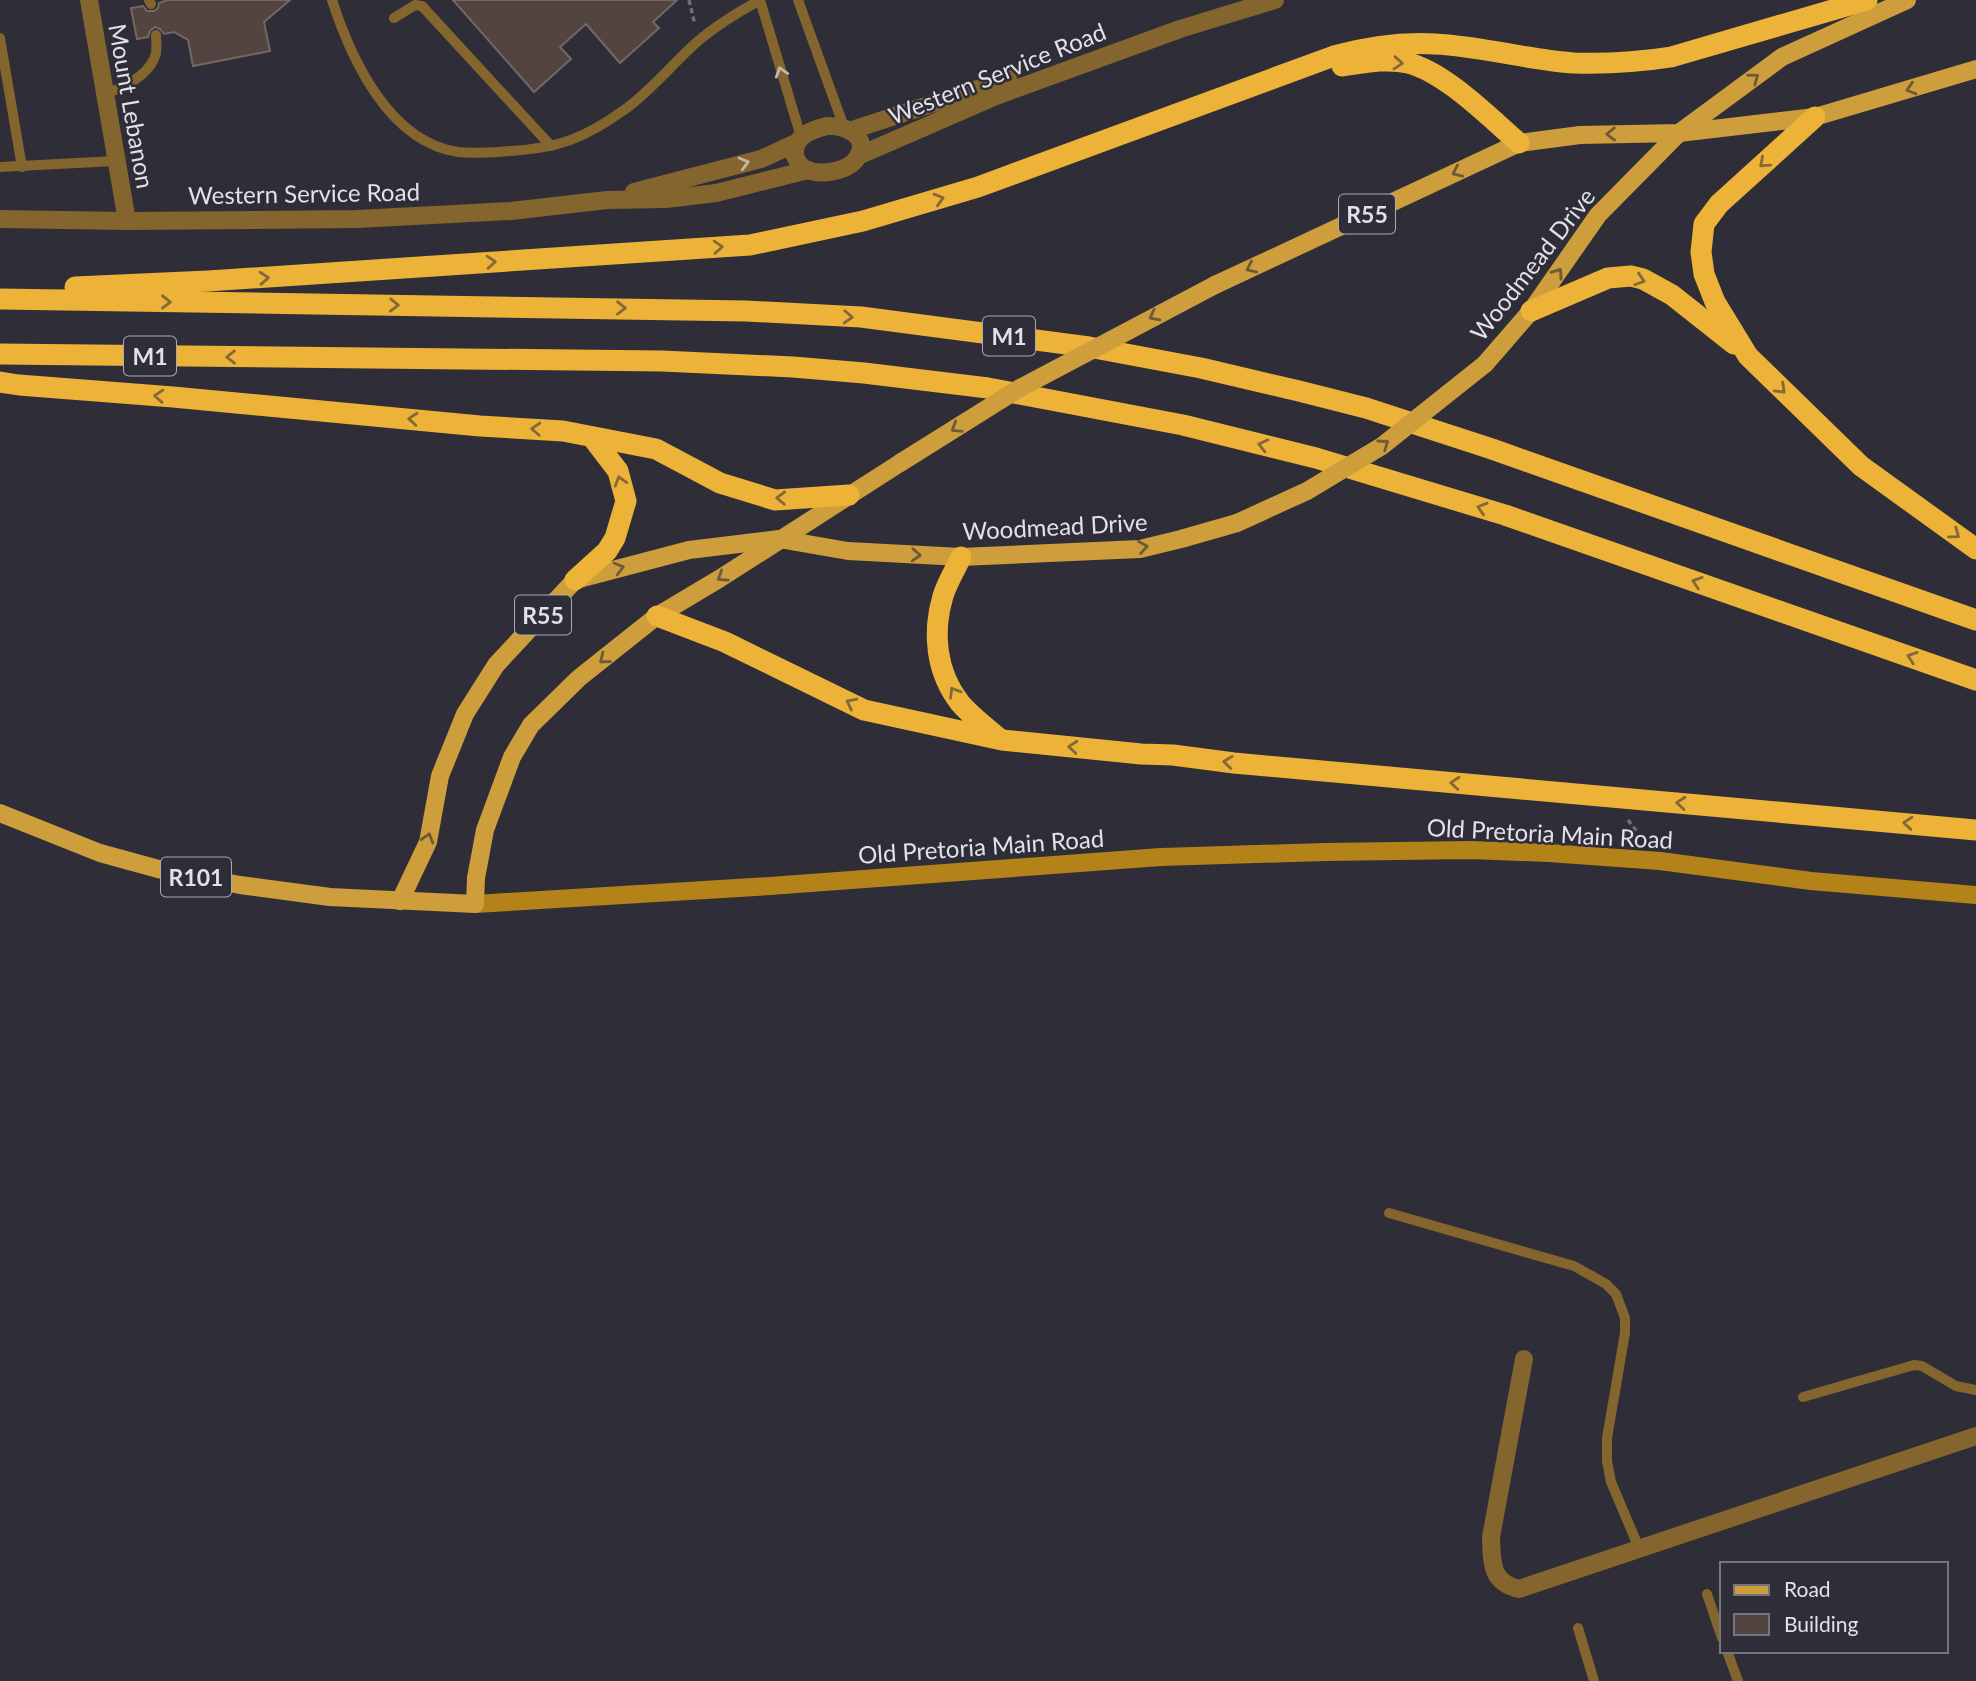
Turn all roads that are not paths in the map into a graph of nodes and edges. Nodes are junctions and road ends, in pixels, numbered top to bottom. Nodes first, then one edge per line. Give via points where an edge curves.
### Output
1 (89, 0) edge
2 (332, 0) edge
3 (760, 0) edge
4 (799, 0) edge
5 (1233, 0) edge
6 (1275, 0) edge
7 (1867, 0) edge
8 (1907, 0) edge
9 (394, 18) dead end
10 (156, 35) dead end
11 (0, 38) edge
12 (1976, 69) edge
13 (1282, 76) junction
14 (105, 94) junction
15 (1815, 117) junction
16 (848, 129) junction
17 (1679, 133) junction
18 (799, 140) junction
19 (1519, 143) junction
20 (551, 146) junction
21 (859, 156) junction
22 (117, 161) junction
23 (0, 167) edge
24 (22, 167) junction
25 (808, 170) junction
26 (607, 200) junction
27 (0, 219) edge
28 (127, 221) junction
29 (0, 292) edge
30 (0, 299) edge
31 (1531, 311) junction
32 (0, 354) edge
33 (1748, 356) junction
34 (0, 382) edge
35 (592, 437) junction
36 (849, 495) junction
37 (779, 539) junction
38 (1976, 549) edge
39 (961, 557) junction
40 (575, 580) junction
41 (657, 616) junction
42 (1976, 620) edge
43 (1976, 680) edge
44 (1002, 740) junction
45 (0, 813) edge
46 (1976, 830) edge
47 (1976, 895) edge
48 (400, 901) junction
49 (475, 905) junction
50 (1389, 1213) dead end
51 (1524, 1359) dead end
52 (1976, 1390) edge
53 (1804, 1397) dead end
54 (1976, 1436) edge
55 (1639, 1548) junction
56 (1707, 1594) dead end
57 (1578, 1628) dead end
58 (1720, 1632) edge
59 (1728, 1653) edge
60 (1594, 1681) edge
61 (1738, 1681) edge

1 - 14 street, Mount Lebanon
2 - 20 lane via 367,81 413,134 429,143 477,153
18 -> 3 lane
3 - 20 lane via 698,41 627,108 571,141
4 - 16 lane
5 - 16 street, Western Service Road via 1016,77
6 - 21 street, Western Service Road via 996,96
7 - 13 highway via 1642,62 1572,62 1436,44 1374,46
17 -> 8 main road, Woodmead Drive / R55 via 1782,57
9 - 20 lane via 415,5 422,6
10 - 14 lane via 151,64 138,78
11 - 24 lane
12 -> 15 main road, Woodmead Drive / R55
13 -> 19 highway via 1367,62 1405,62 1445,80
29 -> 13 highway via 750,245 863,221 978,187
14 - 22 street, Mount Lebanon
15 - 17 main road, Woodmead Drive / R55
15 -> 33 highway via 1719,204 1704,224 1704,274 1715,302
16 - 18 street via 827,126
16 - 21 street via 858,138
17 -> 19 main road, Woodmead Drive / R55 via 1580,135
31 -> 17 main road, Woodmead Drive / R55 via 1598,215
18 - 25 street via 795,156
26 -> 18 street, Western Service Road via 761,159
19 -> 36 main road, Woodmead Drive / R55, bridge via 1215,285 1020,388
21 - 25 street via 842,168
22 - 24 lane
22 - 28 street, Mount Lebanon
23 - 24 lane
25 - 26 street, Western Service Road via 716,193
26 - 28 street, Western Service Road via 511,211 358,219
27 - 28 street, Western Service Road
30 -> 42 highway, M1 via 747,311 861,317 1090,347 1366,408
31 -> 33 highway via 1608,278 1643,279 1692,309
39 -> 31 main road, Woodmead Drive / R55, bridge via 1140,549 1237,523 1307,491 1382,446 1485,364
43 -> 32 highway, M1 via 1505,515 1328,462 1183,425 988,388 793,367 662,361
33 -> 38 highway via 1861,467
35 -> 34 highway
36 -> 35 highway via 775,500 720,483 656,449
40 -> 35 highway via 607,551 626,501 618,471
36 - 37 main road, Woodmead Drive / R55
37 -> 39 main road, Woodmead Drive / R55 via 848,551
40 -> 37 main road, Woodmead Drive / R55 via 689,550
37 -> 41 main road, Woodmead Drive / R55
44 -> 39 highway via 961,704 944,677 937,653 936,624 943,593
48 -> 40 main road, R55 via 428,842 440,776 465,714 496,665
44 -> 41 highway via 864,710 724,642
41 -> 49 main road, Woodmead Drive / R55 via 579,678 531,725 512,757 485,830
46 -> 44 highway
45 - 48 main road, Old Pretoria Main Road / R101 via 100,853 162,870 272,890
47 - 49 main road, Old Pretoria Main Road / R101 via 1811,881 1660,861 1470,850 1188,856
48 - 49 main road, Old Pretoria Main Road / R101
50 - 55 lane via 1574,1266 1616,1294 1625,1318 1624,1351 1606,1461
51 - 55 street via 1491,1537 1499,1580 1519,1589
52 - 53 lane via 1956,1386 1914,1365
54 - 55 street
56 - 58 lane
57 - 60 lane
59 - 61 lane

